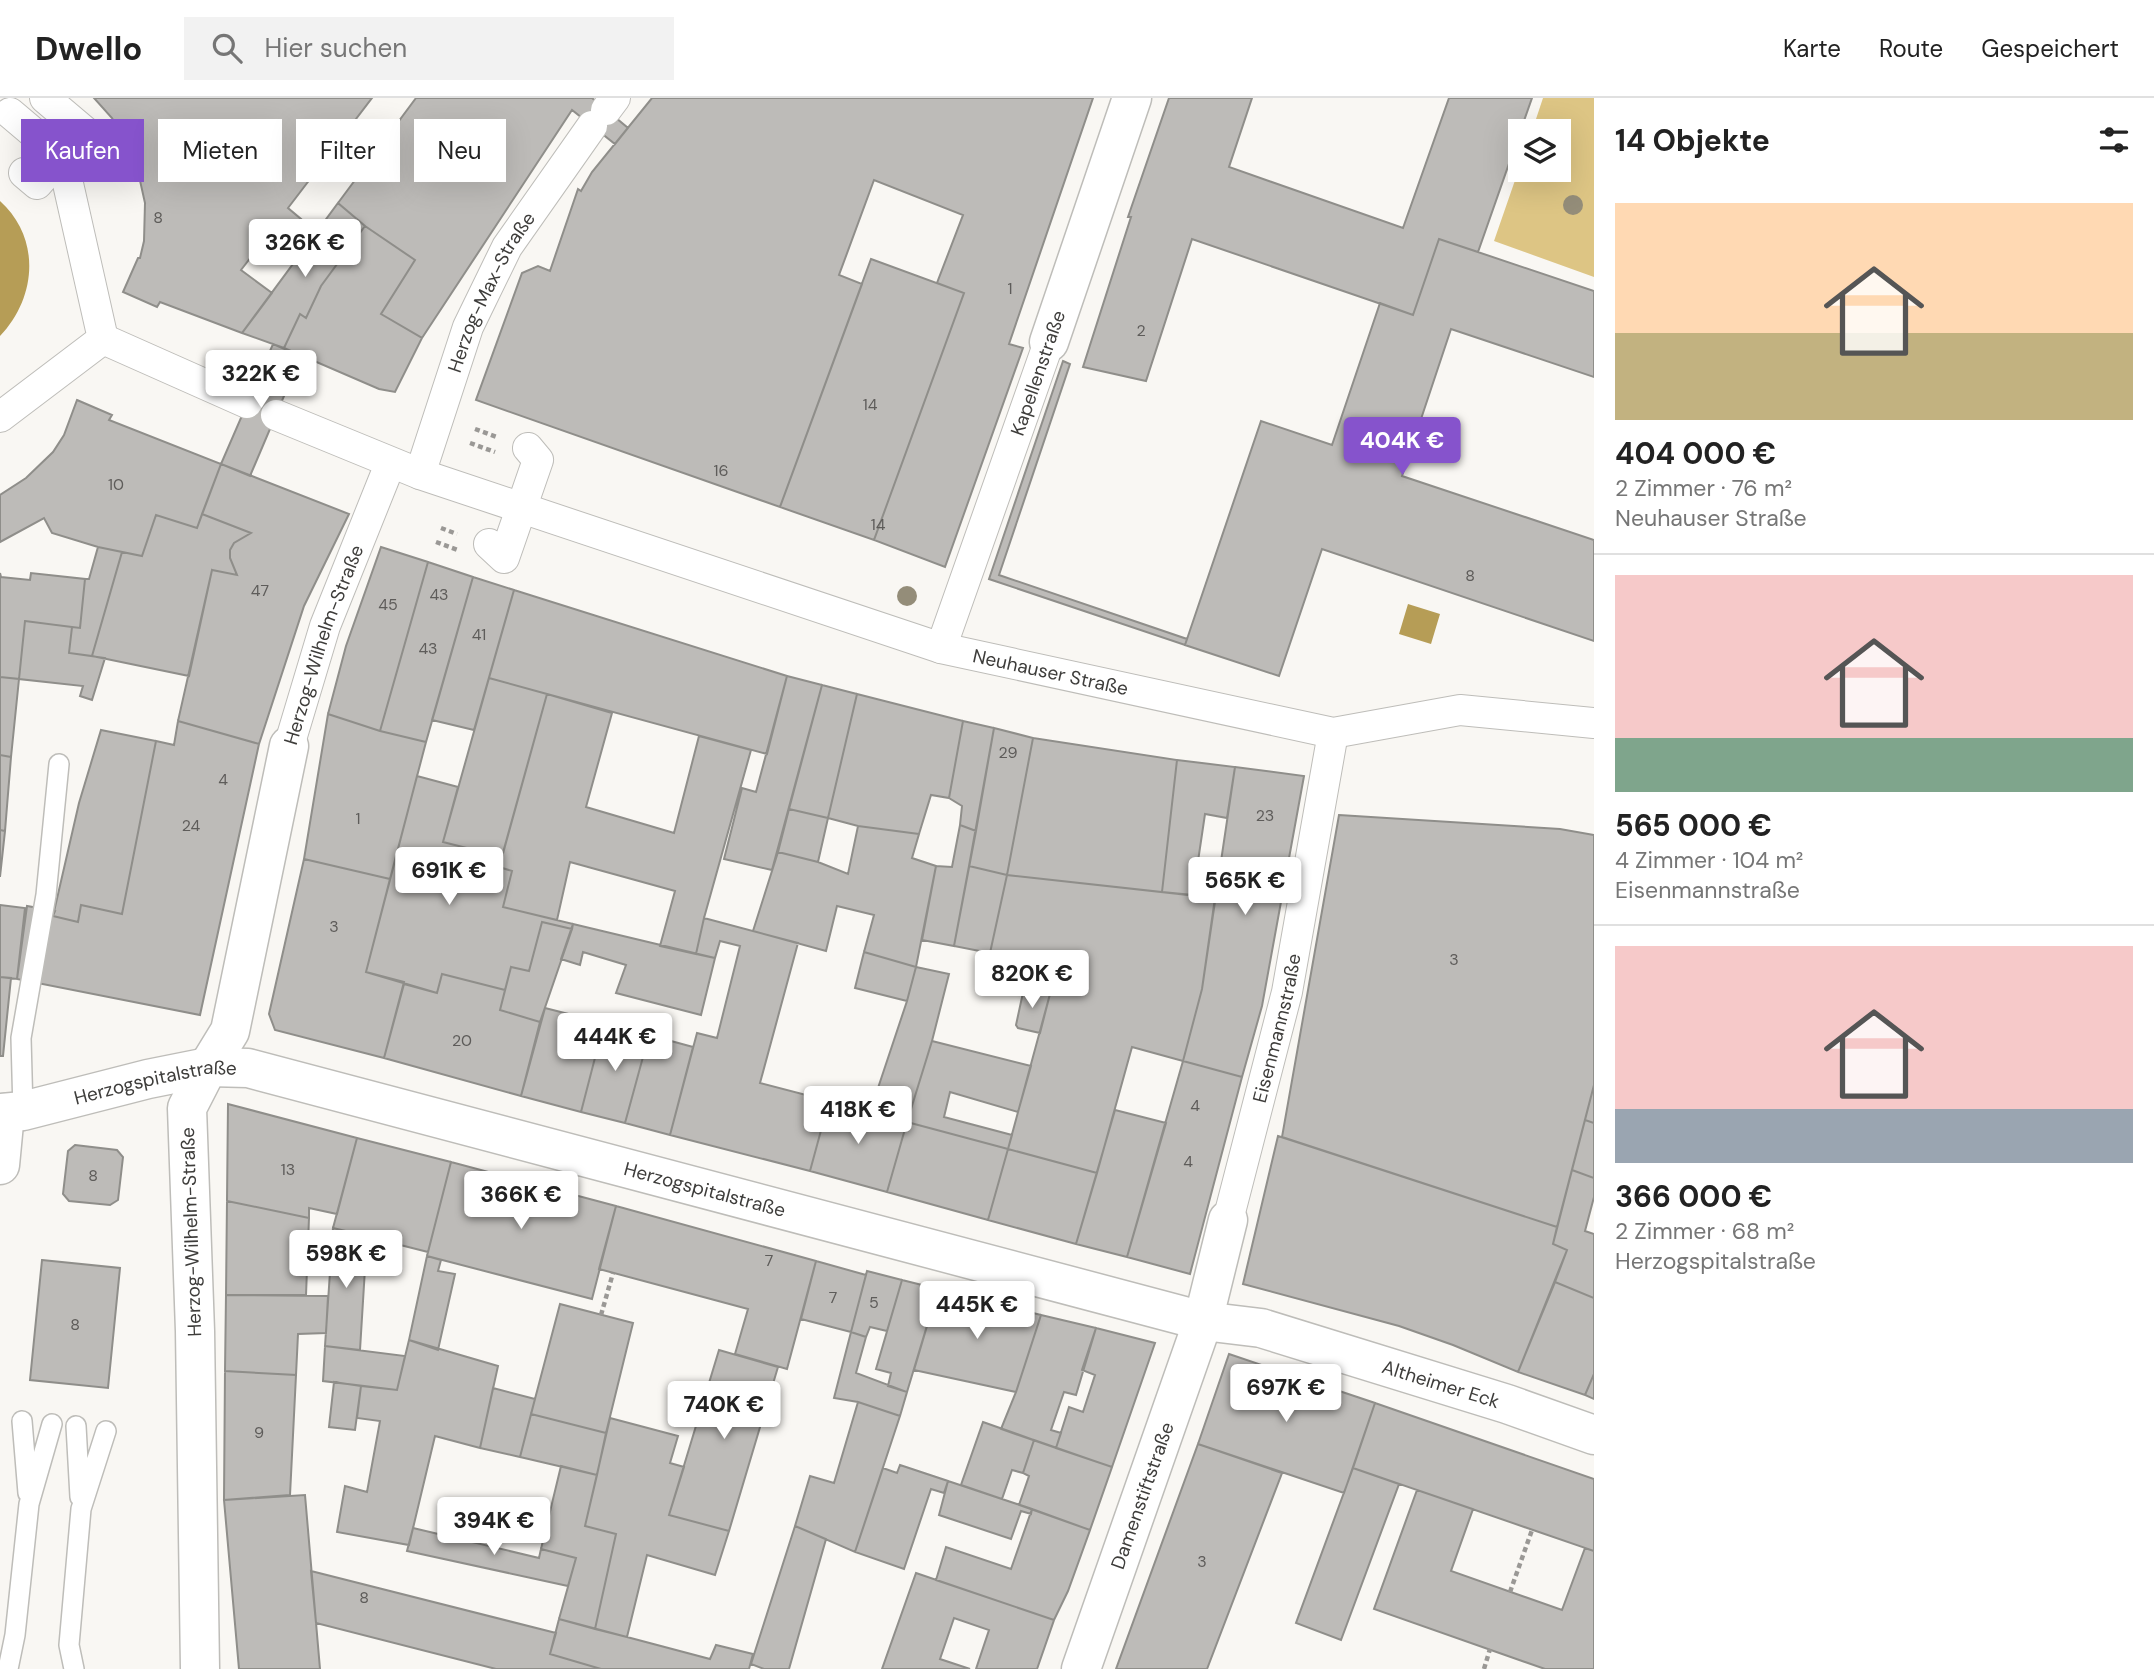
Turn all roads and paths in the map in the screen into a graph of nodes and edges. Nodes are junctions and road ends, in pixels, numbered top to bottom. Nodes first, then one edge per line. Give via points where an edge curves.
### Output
1 (45, 98) edge
2 (1132, 98) edge
3 (604, 111) edge
4 (10, 113) dead end
5 (70, 119) edge
6 (21, 128) edge
7 (51, 182) edge
8 (103, 339) junction
9 (1049, 342) joint
10 (247, 403) dead end
11 (276, 415) dead end
12 (0, 417) edge
13 (530, 457) dead end
14 (390, 464) junction
15 (420, 474) junction
16 (522, 508) junction
17 (493, 553) dead end
18 (941, 648) junction
19 (1594, 723) edge
20 (1333, 733) junction
21 (289, 746) joint
22 (59, 764) dead end
23 (208, 1067) junction
24 (9, 1112) edge
25 (0, 1165) edge
26 (1228, 1220) joint
27 (612, 1273) dead end
28 (601, 1315) dead end
29 (1203, 1321) junction
30 (22, 1421) dead end
31 (52, 1424) dead end
32 (76, 1426) dead end
33 (106, 1431) dead end
34 (1594, 1434) edge
35 (29, 1504) junction
36 (81, 1509) junction
37 (1532, 1530) dead end
38 (1510, 1592) dead end
39 (1490, 1649) dead end
40 (8, 1669) edge
41 (74, 1669) edge
42 (200, 1669) edge
43 (1081, 1669) edge
44 (1484, 1669) edge

1 - 5 street
2 - 9 street, Kapellenstraße
3 - 15 street, Herzog-Max-Straße via 507,247 468,327
4 - 6 street
7 - 8 street
8 - 10 street
8 - 12 street
9 - 18 street, Kapellenstraße
11 - 14 street, Neuhauser Straße
13 - 16 street
14 - 15 street, Neuhauser Straße
14 - 21 street, Herzog-Wilhelm-Straße via 325,626
15 - 16 street, Neuhauser Straße
16 - 17 street
16 - 18 street, Neuhauser Straße
18 - 20 street, Neuhauser Straße
19 - 20 street, Neuhauser Straße via 1460,709
20 - 26 street, Eisenmannstraße via 1287,992
21 - 23 street, Herzog-Wilhelm-Straße via 230,1031
22 - 24 lane via 46,895
23 - 24 street, Herzogspitalstraße
23 - 29 street, Herzogspitalstraße via 248,1068
23 - 42 street, Herzog-Wilhelm-Straße via 187,1108
24 - 25 street
26 - 29 street, Eisenmannstraße
27 - 28 path
29 - 34 street, Altheimer Eck via 1261,1328
29 - 43 street, Damenstiftstraße
30 - 35 lane
31 - 35 lane
32 - 36 lane
33 - 36 lane
35 - 40 lane
36 - 41 lane via 69,1644
37 - 38 path
39 - 44 path

